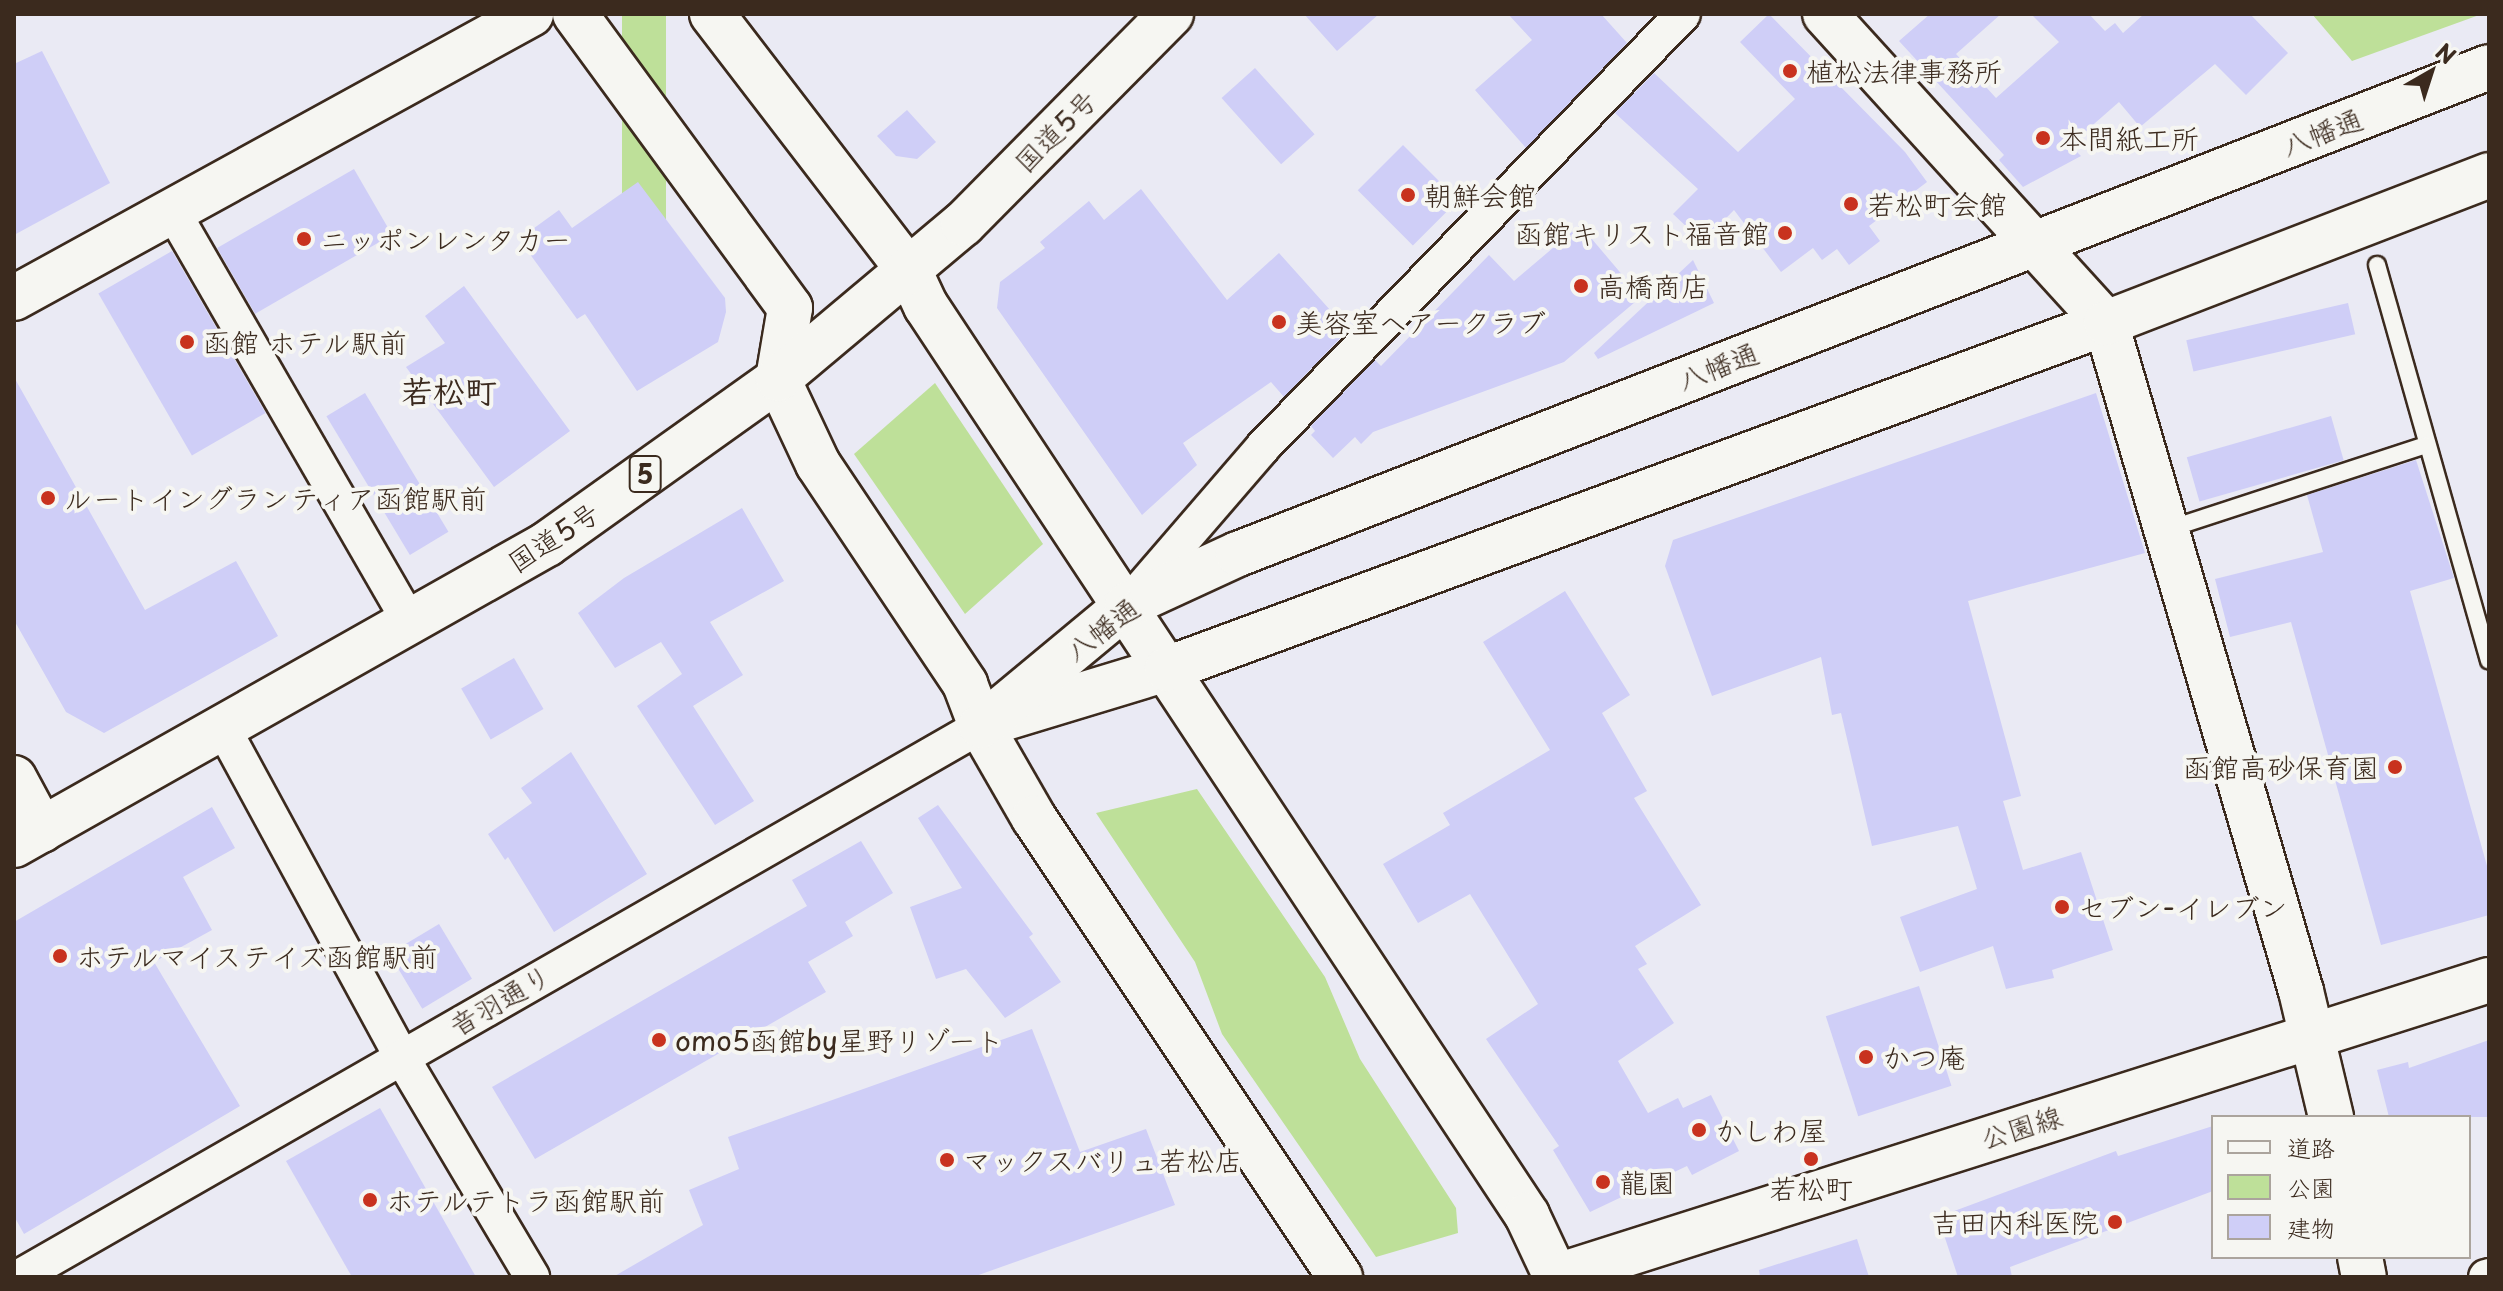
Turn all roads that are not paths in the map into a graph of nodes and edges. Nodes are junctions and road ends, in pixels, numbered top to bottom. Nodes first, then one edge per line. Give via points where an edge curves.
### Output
1 (531, 14) edge
2 (575, 14) edge
3 (712, 14) edge
4 (1171, 14) edge
5 (1683, 14) edge
6 (1825, 14) edge
7 (2489, 67) edge
8 (2489, 175) edge
9 (173, 212) junction
10 (2032, 243) junction
11 (2377, 265) dead end
12 (910, 272) junction
13 (14, 298) edge
14 (2106, 323) junction
15 (778, 379) junction
16 (2426, 445) junction
17 (2168, 529) junction
18 (1127, 605) junction
19 (411, 624) junction
20 (2489, 660) edge
21 (1167, 669) junction
22 (981, 726) junction
23 (223, 728) junction
24 (14, 778) edge
25 (28, 837) edge
26 (2489, 980) edge
27 (2311, 1040) junction
28 (401, 1056) junction
29 (2330, 1115) edge
30 (19, 1277) edge
31 (532, 1277) edge
32 (1340, 1277) edge
33 (1555, 1277) edge

1 - 9 main road
2 - 15 main road via 790,308
3 - 12 main road
4 - 12 main road, 国道5号 / 5
5 - 18 street via 1263,447
6 - 10 main road
7 - 10 main road, 八幡通
8 - 14 main road
9 - 13 main road
9 - 19 street
10 - 14 main road
10 - 18 main road, 八幡通 via 1238,554
11 - 16 lane
12 - 15 main road, 国道5号 / 5
12 - 18 main road via 926,306
14 - 17 main road
14 - 21 main road
15 - 19 main road, 国道5号 / 5 via 547,544
15 - 22 main road via 818,464 965,684
16 - 17 lane
16 - 20 lane
17 - 27 main road
18 - 21 main road
18 - 22 main road, 八幡通
19 - 23 main road, 国道5号 / 5
21 - 22 main road
21 - 33 main road via 1527,1215
22 - 28 street, 音羽通り
22 - 32 main road via 1034,818
23 - 25 main road, 国道5号 / 5
23 - 28 street
24 - 25 main road
26 - 27 main road, 公園線
27 - 29 main road
27 - 33 main road, 公園線 via 1986,1137
28 - 30 street, 音羽通り
28 - 31 street

